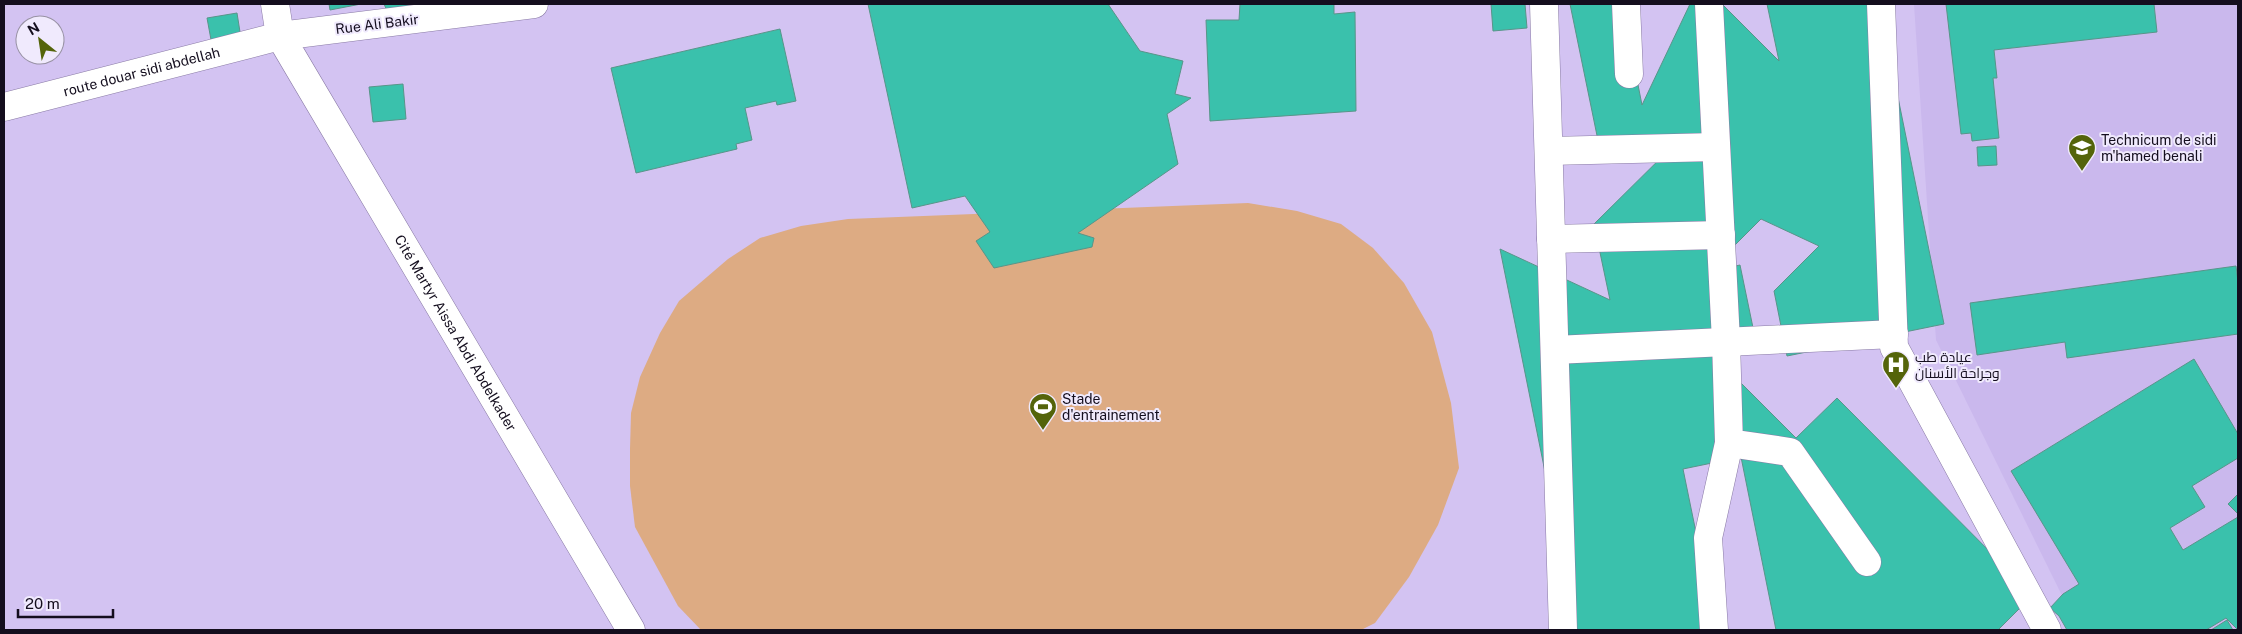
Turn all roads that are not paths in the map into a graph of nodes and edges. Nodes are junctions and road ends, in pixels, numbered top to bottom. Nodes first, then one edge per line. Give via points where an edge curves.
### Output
1 (275, 4) edge
2 (534, 4) edge
3 (1544, 4) edge
4 (1626, 4) edge
5 (1709, 4) edge
6 (1881, 4) edge
7 (280, 36) junction
8 (1628, 74) dead end
9 (4, 107) edge
10 (1716, 147) junction
11 (1549, 151) junction
12 (1721, 235) junction
13 (1551, 239) junction
14 (1894, 334) junction
15 (1726, 341) junction
16 (1554, 350) junction
17 (1729, 443) junction
18 (1867, 562) dead end
19 (630, 630) edge
20 (1563, 630) edge
21 (1714, 630) edge
22 (2047, 630) edge

1 - 7 street
2 - 7 street, Rue Ali Bakir
3 - 11 street
4 - 8 street
5 - 10 street
6 - 14 street
7 - 9 street, route douar sidi abdellah
7 - 19 street, Cité Martyr Aissa Abdi Abdelkader
10 - 11 street
10 - 12 street
11 - 13 street
12 - 13 street
12 - 15 street
13 - 16 street
14 - 15 street
14 - 22 street via 1894,347
15 - 16 street
15 - 17 street
16 - 20 street
17 - 18 street via 1790,452
17 - 21 street via 1708,538

